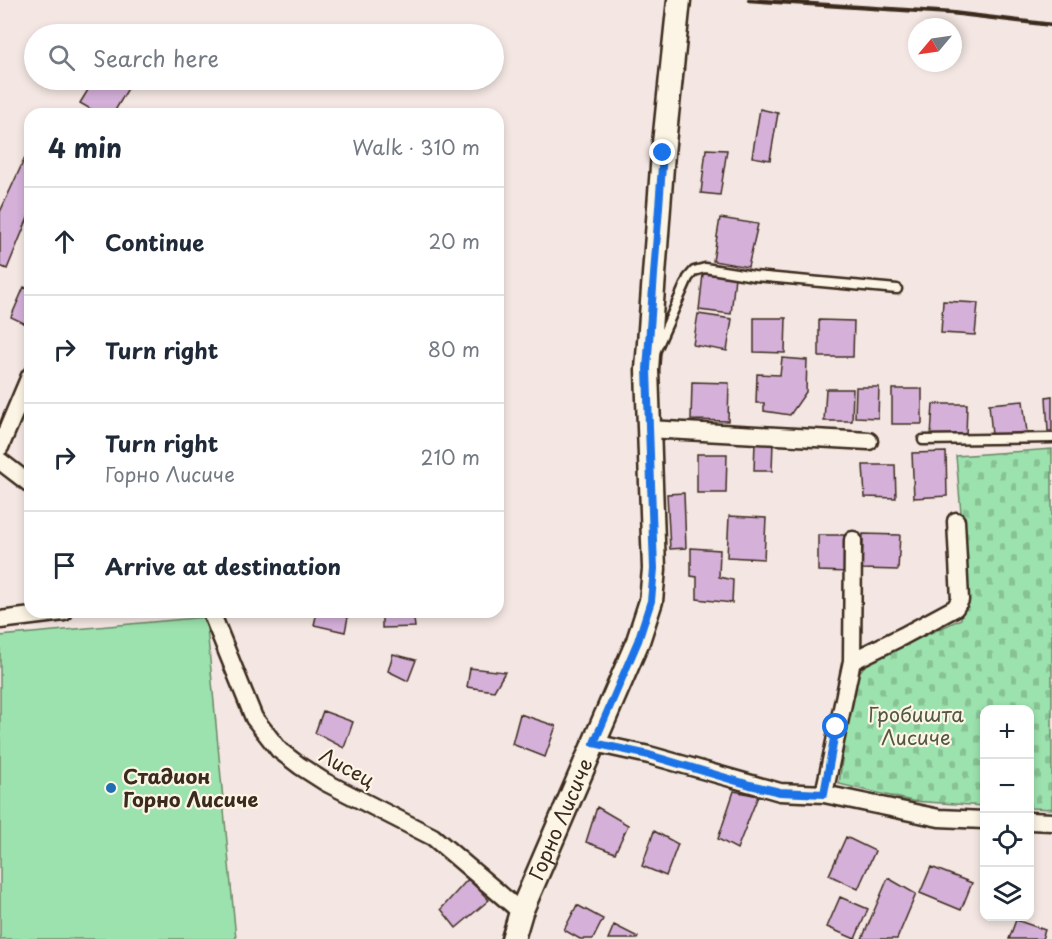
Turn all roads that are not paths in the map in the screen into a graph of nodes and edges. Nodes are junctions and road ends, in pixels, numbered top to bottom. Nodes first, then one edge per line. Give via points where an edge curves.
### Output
1 (679, 0) edge
2 (897, 289) dead end
3 (647, 369) junction
4 (24, 390) edge
5 (648, 429) junction
6 (1052, 438) edge
7 (869, 441) dead end
8 (923, 441) dead end
9 (0, 447) edge
10 (0, 461) edge
11 (24, 479) edge
12 (956, 521) dead end
13 (853, 540) dead end
14 (24, 617) edge
15 (214, 618) edge
16 (0, 620) edge
17 (852, 661) junction
18 (594, 743) junction
19 (824, 794) junction
20 (980, 820) edge
21 (1034, 821) edge
22 (1052, 822) edge
23 (521, 912) junction
24 (513, 939) edge

1 - 3 street, Горно Лисиче
2 - 3 lane via 705,268 694,271
3 - 5 street, Горно Лисиче
4 - 9 street
5 - 7 street
5 - 18 street, Горно Лисиче via 654,569 651,601
6 - 8 lane
10 - 11 street
12 - 17 street via 960,600 955,608
13 - 17 street
14 - 16 street
15 - 23 street, Лисец via 254,718 279,750 325,782 433,837
17 - 19 street
18 - 19 street via 780,792
18 - 23 street, Горно Лисиче
19 - 20 street via 939,818
21 - 22 street
23 - 24 street, Горно Лисиче

